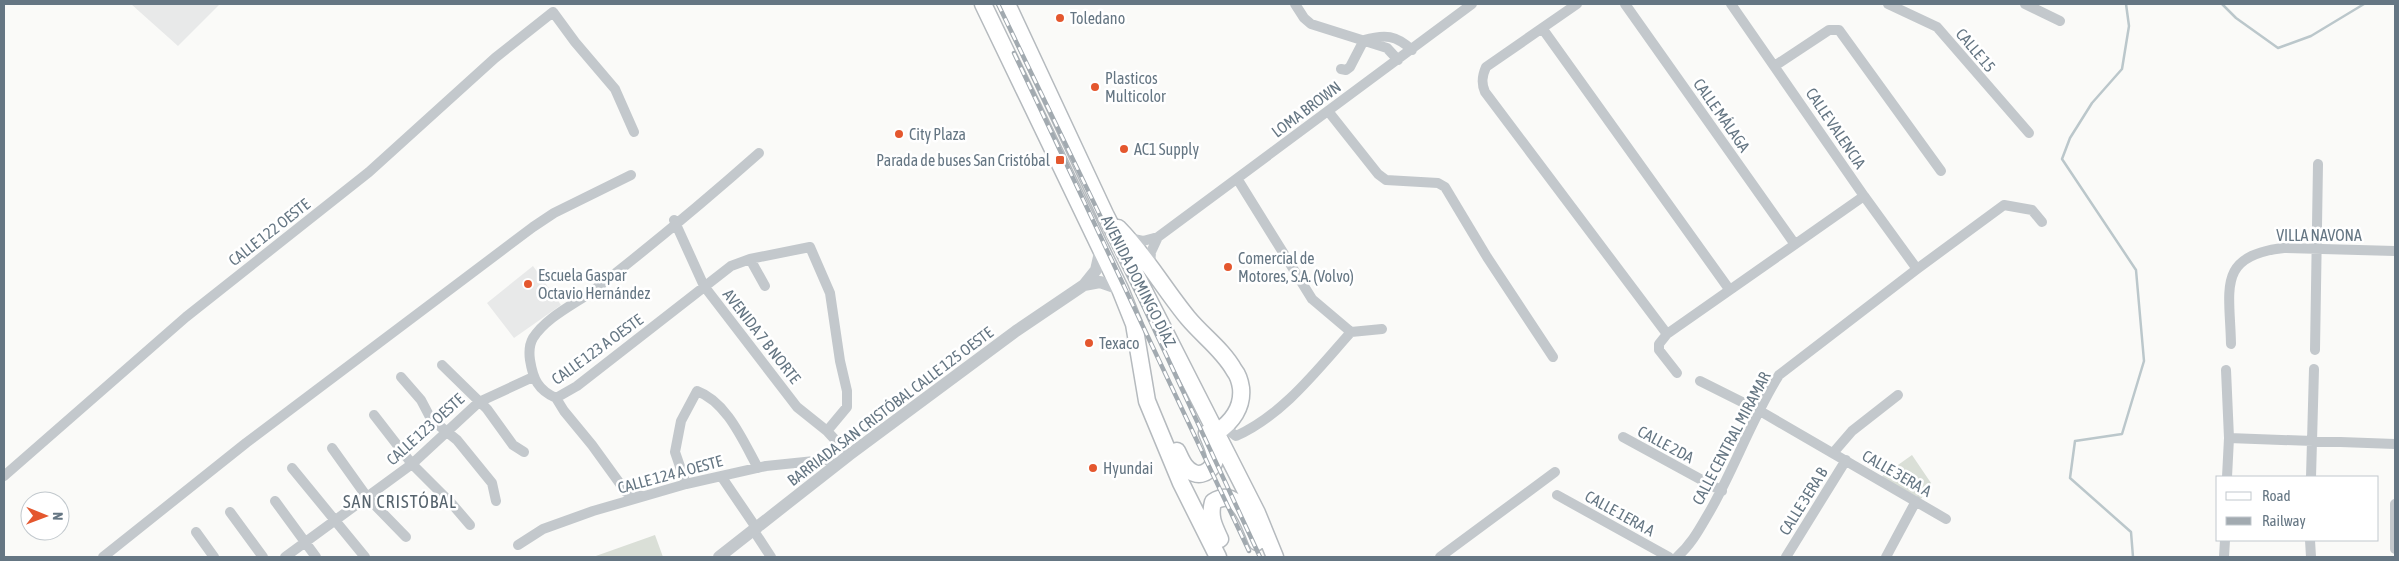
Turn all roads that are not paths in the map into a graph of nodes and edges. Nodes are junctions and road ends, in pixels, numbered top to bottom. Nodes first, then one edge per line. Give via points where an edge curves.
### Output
1 (983, 4) edge
2 (1007, 4) edge
3 (1295, 4) edge
4 (1472, 4) edge
5 (1577, 4) edge
6 (1625, 4) edge
7 (1731, 4) edge
8 (1888, 4) edge
9 (2025, 4) edge
10 (2060, 21) dead end
11 (1542, 28) junction
12 (1364, 40) junction
13 (1412, 50) junction
14 (1398, 60) junction
15 (1776, 65) junction
16 (1341, 69) dead end
17 (1328, 110) junction
18 (634, 132) dead end
19 (2029, 133) dead end
20 (759, 153) dead end
21 (2318, 164) dead end
22 (1941, 171) dead end
23 (630, 174) dead end
24 (1238, 180) junction
25 (1864, 196) junction
26 (1105, 214) junction
27 (2042, 222) dead end
28 (675, 223) junction
29 (1128, 237) junction
30 (1158, 237) junction
31 (1794, 243) junction
32 (1102, 248) junction
33 (2316, 249) junction
34 (2395, 251) edge
35 (750, 259) junction
36 (1150, 266) junction
37 (1917, 268) junction
38 (1084, 285) junction
39 (704, 286) junction
40 (766, 286) dead end
41 (1120, 289) junction
42 (1729, 289) junction
43 (1382, 329) dead end
44 (1163, 330) junction
45 (1351, 332) junction
46 (1666, 334) junction
47 (2231, 344) dead end
48 (2315, 350) dead end
49 (1553, 357) dead end
50 (442, 365) dead end
51 (1141, 366) junction
52 (2314, 369) dead end
53 (2226, 370) dead end
54 (1677, 372) dead end
55 (401, 377) dead end
56 (533, 377) junction
57 (1700, 381) dead end
58 (1898, 395) dead end
59 (556, 398) junction
60 (479, 402) junction
61 (1760, 411) junction
62 (374, 415) dead end
63 (1220, 430) junction
64 (827, 431) junction
65 (447, 433) junction
66 (1623, 437) dead end
67 (2229, 438) junction
68 (2312, 441) junction
69 (2395, 444) edge
70 (332, 448) dead end
71 (524, 452) dead end
72 (1832, 453) junction
73 (849, 455) junction
74 (1846, 460) junction
75 (412, 464) junction
76 (835, 466) junction
77 (292, 468) dead end
78 (758, 468) junction
79 (1555, 472) dead end
80 (4, 476) edge
81 (721, 476) junction
82 (2227, 476) edge
83 (2311, 476) edge
84 (686, 484) junction
85 (1722, 490) junction
86 (1557, 496) dead end
87 (367, 497) junction
88 (644, 497) junction
89 (275, 501) dead end
90 (496, 501) dead end
91 (1916, 502) junction
92 (2395, 504) edge
93 (230, 512) dead end
94 (1946, 519) dead end
95 (335, 521) junction
96 (470, 525) dead end
97 (756, 530) junction
98 (196, 532) dead end
99 (406, 537) dead end
100 (2225, 541) edge
101 (2310, 541) edge
102 (306, 543) junction
103 (518, 545) dead end
104 (2395, 549) edge
105 (103, 557) edge
106 (214, 557) edge
107 (263, 557) edge
108 (285, 557) edge
109 (316, 557) edge
110 (365, 557) edge
111 (719, 557) edge
112 (771, 557) edge
113 (1218, 557) edge
114 (1229, 557) edge
115 (1265, 557) edge
116 (1274, 557) edge
117 (1440, 557) edge
118 (1669, 557) edge
119 (1677, 557) edge
120 (1786, 557) edge
121 (1886, 557) edge
122 (2224, 557) edge
123 (2311, 557) edge

1 - 32 main road, AVENIDA DOMINGO DÍAZ
2 - 26 main road, AVENIDA DOMINGO DÍAZ
3 - 12 street via 1311,24
4 - 13 street, LOMA BROWN
5 - 11 street
6 - 31 street, CALLE MÁLAGA
7 - 15 street, CALLE VALENCIA
8 - 19 street, CALLE 15 via 1937,27
9 - 10 street
11 - 42 street
11 - 46 street via 1486,67 1482,79 1485,92
12 - 13 street via 1386,35
12 - 14 street via 1387,48
12 - 16 street via 1350,67
13 - 14 street, LOMA BROWN
14 - 17 street, LOMA BROWN
15 - 22 street via 1829,30 1839,30
15 - 25 street, CALLE VALENCIA
17 - 24 street, LOMA BROWN
17 - 49 street via 1386,180 1445,187
18 - 80 street, CALLE 122 OESTE via 615,89 554,12 495,58 369,172 186,317
20 - 28 street
21 - 33 street
23 - 105 street via 533,227 246,443
24 - 30 street, LOMA BROWN
24 - 45 street via 1312,299
25 - 31 street
25 - 37 street, CALLE VALENCIA
26 - 29 main road
26 - 44 main road, AVENIDA DOMINGO DÍAZ
27 - 37 street, CALLE CENTRAL MIRAMAR via 2032,210 2004,206
28 - 39 street, AVENIDA 7 B NORTE
28 - 56 street via 592,292 566,306 533,338 529,350
29 - 30 street via 1143,242
29 - 36 main road
30 - 36 street via 1151,252
31 - 42 street
32 - 38 street, BARRIADA SAN CRISTÓBAL CALLE 125 OESTE via 1096,270
32 - 41 main road, AVENIDA DOMINGO DÍAZ
33 - 34 street, VILLA NAVONA
33 - 47 street, VILLA NAVONA via 2267,250 2247,257 2235,267 2230,282
33 - 48 street
35 - 39 street, CALLE 123 A OESTE via 731,266
35 - 40 street
35 - 64 street, CALLE 123 A OESTE via 810,247 830,293 847,391 847,406
36 - 63 main road via 1189,320 1236,373 1239,403 1235,414
37 - 61 street, CALLE CENTRAL MIRAMAR via 1779,375
38 - 41 street via 1100,282
38 - 73 street, BARRIADA SAN CRISTÓBAL CALLE 125 OESTE via 1016,331
39 - 59 street, CALLE 123 A OESTE via 577,386
39 - 64 street, AVENIDA 7 B NORTE via 797,407
41 - 51 main road, AVENIDA DOMINGO DÍAZ via 1134,324
42 - 46 street
43 - 45 street
44 - 51 main road via 1188,395 1214,448 1216,458 1213,467 1205,473 1195,474 1182,462
44 - 63 main road, AVENIDA DOMINGO DÍAZ
45 - 63 street via 1301,388 1252,429 1236,436
46 - 54 street via 1659,344 1660,350
50 - 60 street
51 - 113 main road, AVENIDA DOMINGO DÍAZ via 1148,401 1181,483
52 - 68 street
53 - 67 street
55 - 65 street via 421,400 431,419
56 - 59 street, CALLE 123 A OESTE via 547,394
56 - 60 street, CALLE 123 OESTE
57 - 61 street, CALLE 3ERA A
58 - 72 street, CALLE 3ERA A via 1852,431
59 - 88 street via 626,492
60 - 65 street, CALLE 123 OESTE
60 - 71 street via 513,445
61 - 72 street, CALLE 3ERA A
61 - 85 street, CALLE CENTRAL MIRAMAR
62 - 75 street
63 - 116 main road, AVENIDA DOMINGO DÍAZ
64 - 73 street, AVENIDA 7 B NORTE
65 - 75 street, CALLE 123 OESTE
65 - 90 street via 457,440 492,483
66 - 85 street, CALLE 2DA
67 - 68 street
67 - 82 street
68 - 69 street
68 - 83 street
70 - 87 street
72 - 74 street, CALLE 3ERA A
73 - 76 street, BARRIADA SAN CRISTÓBAL CALLE 125 OESTE
74 - 91 street, CALLE 3ERA A
74 - 120 street, CALLE 3ERA B
75 - 87 street, CALLE 123 OESTE
75 - 96 street
76 - 78 street, CALLE 124 A OESTE via 824,460
76 - 97 street, BARRIADA SAN CRISTÓBAL CALLE 125 OESTE
77 - 95 street
78 - 81 street, CALLE 124 A OESTE
78 - 84 street via 719,405 697,391 680,421 675,452
79 - 117 street
81 - 84 street, CALLE 124 A OESTE
81 - 97 street
84 - 88 street, CALLE 124 A OESTE
85 - 119 street, CALLE CENTRAL MIRAMAR via 1694,539
86 - 118 street, CALLE 1ERA A
87 - 95 street, CALLE 123 OESTE
87 - 99 street
88 - 103 street, CALLE 124 A OESTE via 543,529
89 - 102 street
91 - 94 street, CALLE 3ERA A
91 - 121 street
92 - 104 street
93 - 107 street
95 - 102 street, CALLE 123 OESTE
95 - 110 street
97 - 111 street, BARRIADA SAN CRISTÓBAL CALLE 125 OESTE
97 - 112 street
98 - 106 street
100 - 122 street
101 - 123 street
102 - 108 street, CALLE 123 OESTE
102 - 109 street
114 - 115 main road via 1212,521 1211,511 1214,502 1228,497 1242,508

